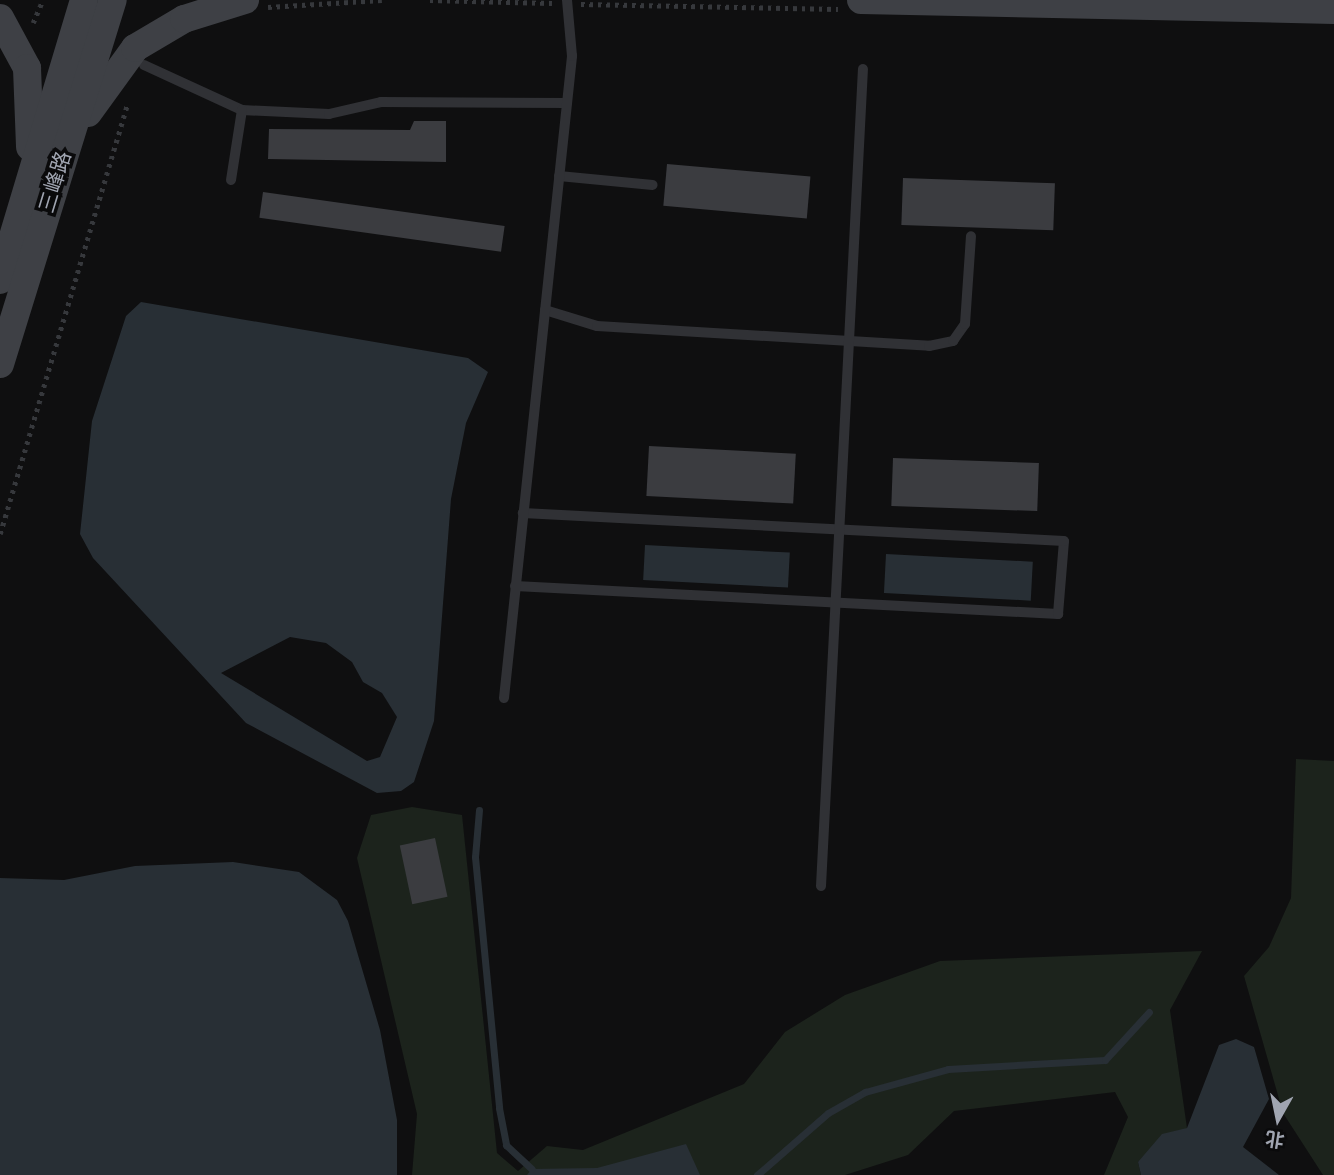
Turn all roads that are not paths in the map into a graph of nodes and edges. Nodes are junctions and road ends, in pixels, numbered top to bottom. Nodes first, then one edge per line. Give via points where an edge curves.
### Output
1 (83, 0) edge
2 (113, 0) edge
3 (567, 0) edge
4 (861, 0) edge
5 (252, 4) edge
6 (1334, 10) edge
7 (0, 18) edge
8 (144, 65) road end
9 (863, 69) dead end
10 (567, 103) junction
11 (242, 110) junction
12 (559, 176) junction
13 (231, 180) dead end
14 (41, 184) junction
15 (653, 185) dead end
16 (971, 236) dead end
17 (0, 280) edge
18 (545, 310) junction
19 (849, 341) junction
20 (0, 364) edge
21 (523, 513) junction
22 (839, 530) junction
23 (515, 586) junction
24 (836, 603) junction
25 (503, 698) dead end
26 (821, 886) dead end

1 - 14 street, 三峰路
2 - 14 street, 三峰路
3 - 10 lane via 572,56
4 - 6 street
5 - 14 street via 184,19 135,48 99,89
7 - 14 street via 27,68
8 - 11 lane
9 - 19 lane
10 - 11 lane via 381,102 329,114
10 - 12 lane
11 - 13 lane
12 - 15 lane
12 - 18 lane
14 - 17 street, 三峰路
14 - 20 street, 三峰路
16 - 19 lane via 965,324 953,341 929,346
18 - 19 lane via 597,326
18 - 21 lane
19 - 22 lane
21 - 22 lane
21 - 23 lane
22 - 24 lane
22 - 24 lane via 1064,541 1058,614
23 - 24 lane
23 - 25 lane
24 - 26 lane

